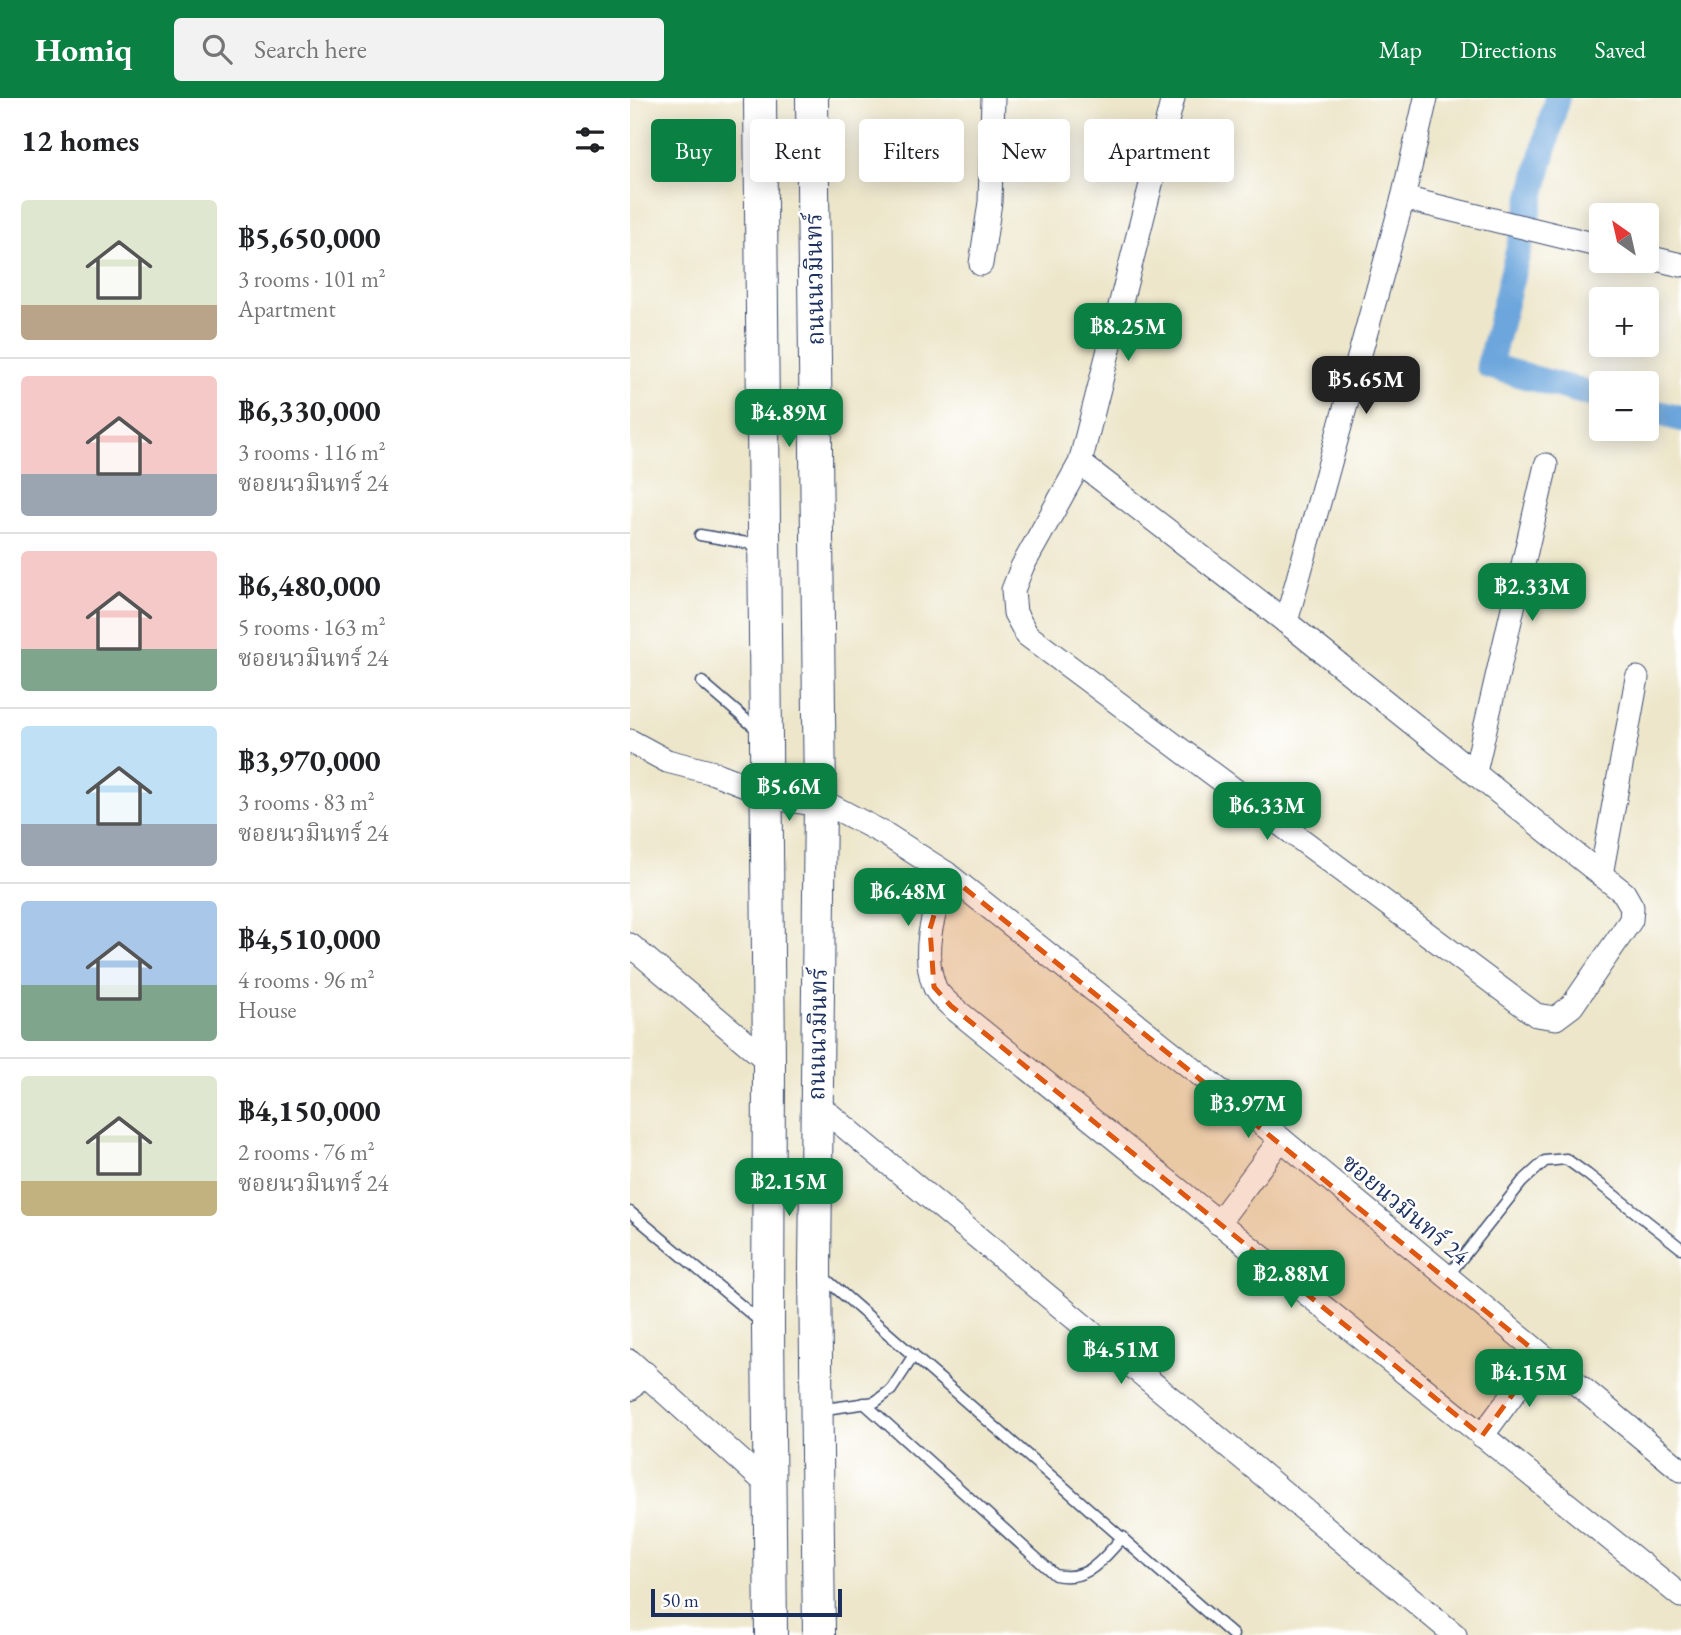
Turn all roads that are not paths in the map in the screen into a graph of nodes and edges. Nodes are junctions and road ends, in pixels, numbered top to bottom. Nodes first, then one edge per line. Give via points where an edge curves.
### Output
1 (760, 98) edge
2 (812, 98) edge
3 (993, 98) edge
4 (1173, 98) edge
5 (1426, 98) edge
6 (1403, 198) junction
7 (1589, 243) edge
8 (1659, 260) edge
9 (981, 264) dead end
10 (1681, 265) edge
11 (1080, 463) junction
12 (1546, 464) dead end
13 (700, 535) dead end
14 (764, 546) junction
15 (1286, 622) junction
16 (1637, 678) dead end
17 (702, 682) dead end
18 (765, 736) junction
19 (630, 741) edge
20 (1475, 772) junction
21 (766, 793) junction
22 (820, 800) junction
23 (947, 873) junction
24 (1601, 875) junction
25 (630, 945) edge
26 (769, 1062) junction
27 (816, 1102) junction
28 (1281, 1139) junction
29 (630, 1212) edge
30 (1218, 1223) junction
31 (1681, 1248) edge
32 (815, 1270) junction
33 (1447, 1277) junction
34 (768, 1328) junction
35 (914, 1355) junction
36 (1541, 1356) junction
37 (635, 1374) edge
38 (864, 1403) junction
39 (816, 1410) junction
40 (1482, 1436) junction
41 (1681, 1470) edge
42 (769, 1486) junction
43 (1123, 1537) junction
44 (1681, 1596) edge
45 (771, 1635) edge
46 (819, 1635) edge
47 (1233, 1635) edge
48 (1455, 1635) edge

1 - 14 main road, ถนนนวมินทร์
2 - 22 main road, ถนนนวมินทร์
3 - 9 street via 990,202
4 - 11 street
5 - 6 street
6 - 7 street
6 - 15 street
8 - 10 street
11 - 15 street
11 - 24 street via 1013,590 1015,613 1027,635 1536,1015 1556,1018 1572,1006 1631,920 1632,907 1624,893
12 - 20 street
13 - 14 lane
14 - 18 main road, ถนนนวมินทร์
15 - 20 street
16 - 24 street
17 - 18 lane
18 - 21 main road, ถนนนวมินทร์
19 - 21 street via 667,761
20 - 24 street
21 - 22 main road
21 - 26 main road, ถนนนวมินทร์
22 - 23 street, ซอยนวมินทร์ 24
22 - 27 main road, ถนนนวมินทร์
23 - 28 street, ซอยนวมินทร์ 24
23 - 30 street via 930,929 928,959 934,987 951,1006
25 - 26 street
26 - 34 main road, ถนนนวมินทร์
27 - 32 main road, ถนนนวมินทร์
27 - 48 street
28 - 30 street
28 - 33 street, ซอยนวมินทร์ 24
29 - 34 lane
30 - 40 street
31 - 33 lane via 1566,1159 1545,1161 1522,1182
32 - 35 lane
32 - 39 main road, ถนนนวมินทร์
33 - 36 street, ซอยนวมินทร์ 24
34 - 42 main road, ถนนนวมินทร์
35 - 38 lane via 891,1390 875,1402
35 - 43 lane
36 - 40 street
36 - 41 street, ซอยนวมินทร์ 24
37 - 42 street
38 - 39 lane
38 - 43 lane via 1055,1575 1070,1578 1088,1572
39 - 46 main road, ถนนนวมินทร์
40 - 44 street
42 - 45 main road, ถนนนวมินทร์
43 - 47 lane

